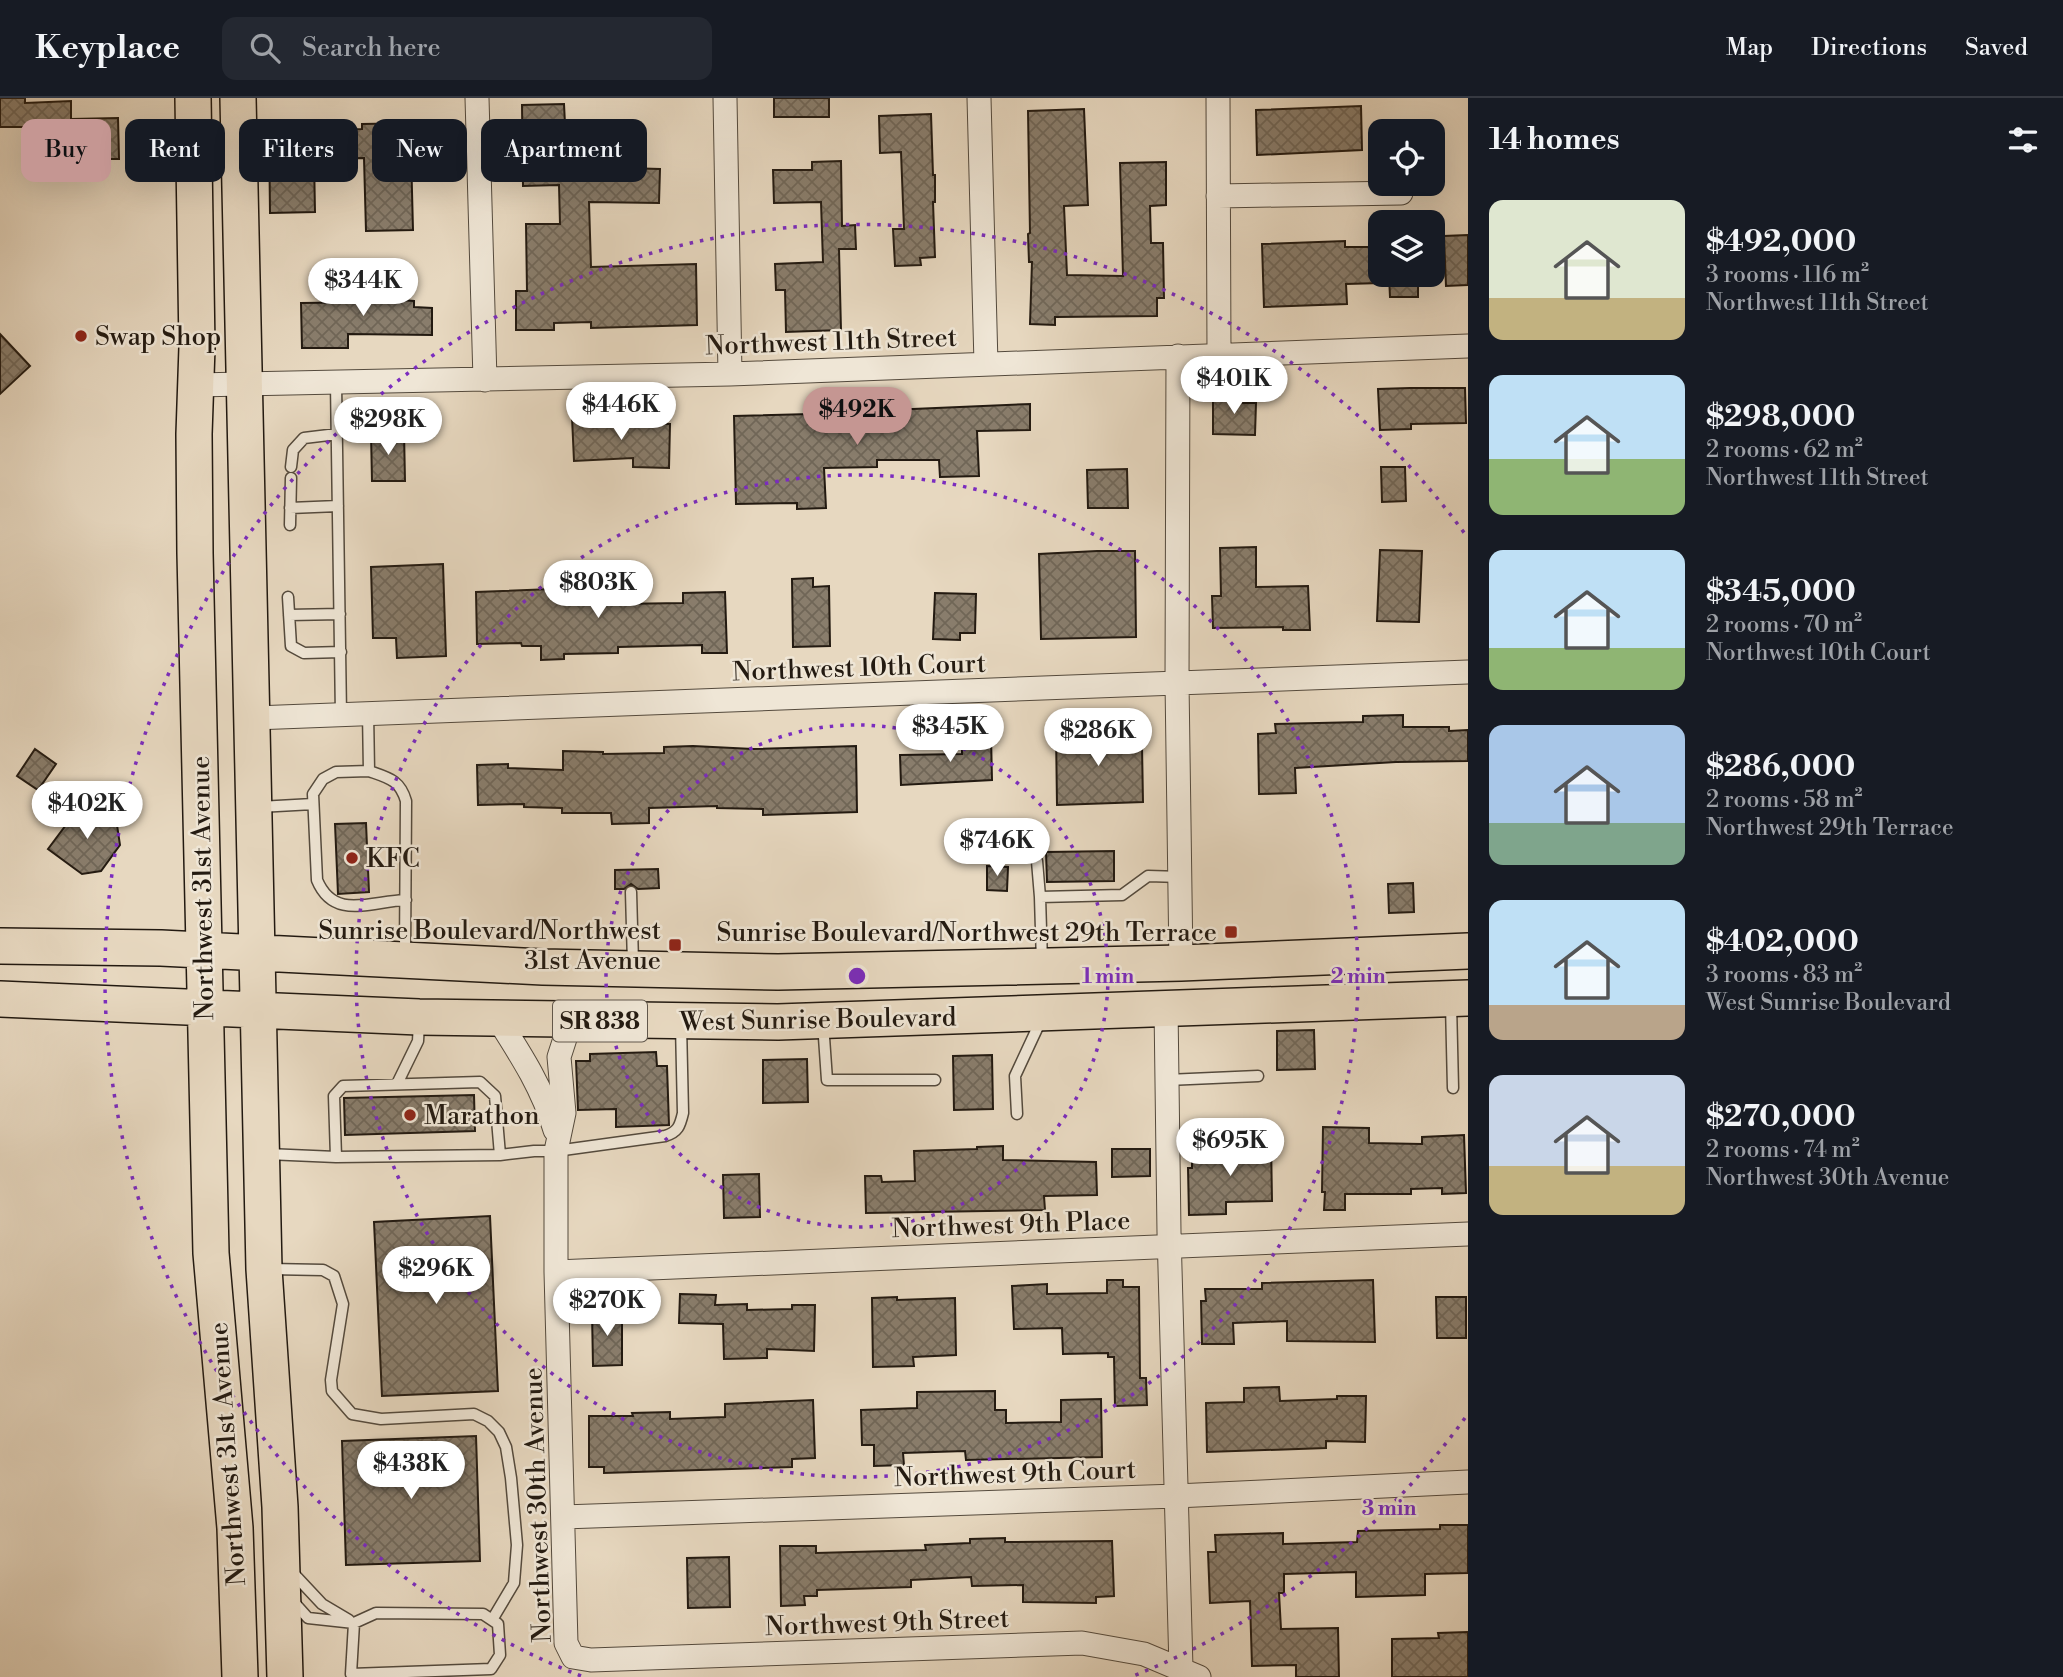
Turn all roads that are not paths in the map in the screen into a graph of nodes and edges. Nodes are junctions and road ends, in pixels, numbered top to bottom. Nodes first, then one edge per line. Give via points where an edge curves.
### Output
1 (193, 98) edge
2 (238, 98) edge
3 (477, 98) edge
4 (725, 98) edge
5 (979, 98) edge
6 (1218, 98) edge
7 (1368, 194) edge
8 (1218, 196) junction
9 (1468, 346) edge
10 (1219, 354) junction
11 (1178, 356) junction
12 (986, 364) junction
13 (730, 374) junction
14 (485, 380) junction
15 (336, 383) junction
16 (245, 384) junction
17 (196, 385) junction
18 (337, 434) junction
19 (338, 506) junction
20 (290, 508) junction
21 (290, 524) dead end
22 (288, 597) dead end
23 (340, 614) junction
24 (289, 615) junction
25 (341, 652) junction
26 (1468, 672) edge
27 (1177, 682) junction
28 (368, 712) junction
29 (341, 715) junction
30 (252, 718) junction
31 (369, 771) junction
32 (313, 804) junction
33 (253, 808) junction
34 (1037, 861) dead end
35 (1181, 877) junction
36 (631, 892) dead end
37 (1040, 897) junction
38 (405, 900) junction
39 (0, 946) edge
40 (203, 951) junction
41 (1468, 951) edge
42 (256, 953) junction
43 (405, 960) junction
44 (1230, 961) junction
45 (1181, 963) junction
46 (1042, 967) junction
47 (634, 969) junction
48 (1459, 998) edge
49 (0, 999) edge
50 (1166, 1007) junction
51 (204, 1009) junction
52 (1100, 1010) junction
53 (257, 1011) junction
54 (1044, 1012) junction
55 (419, 1017) junction
56 (498, 1019) junction
57 (571, 1020) junction
58 (822, 1021) junction
59 (681, 1022) junction
60 (1258, 1076) dead end
61 (935, 1080) dead end
62 (1167, 1080) junction
63 (397, 1084) junction
64 (1453, 1088) dead end
65 (1017, 1114) dead end
66 (557, 1145) junction
67 (261, 1154) junction
68 (500, 1155) junction
69 (336, 1157) junction
70 (1468, 1234) edge
71 (1169, 1246) junction
72 (264, 1269) junction
73 (556, 1272) junction
74 (1468, 1482) edge
75 (1175, 1496) junction
76 (563, 1517) junction
77 (235, 1528) junction
78 (282, 1576) junction
79 (492, 1620) junction
80 (355, 1623) junction
81 (573, 1657) joint
82 (1190, 1673) edge
83 (240, 1677) edge
84 (285, 1677) edge

1 - 17 main road, Northwest 31st Avenue
2 - 16 main road, Northwest 31st Avenue
3 - 14 street
4 - 13 street
5 - 12 street
6 - 8 street
7 - 8 street
8 - 10 street
9 - 10 street, Northwest 11th Street
10 - 11 street, Northwest 11th Street
11 - 12 street, Northwest 11th Street
11 - 27 street
12 - 13 street, Northwest 11th Street
13 - 14 street, Northwest 11th Street
14 - 15 street, Northwest 11th Street
15 - 16 street, Northwest 11th Street
15 - 18 lane
16 - 17 street, Northwest 11th Street
16 - 30 main road, Northwest 31st Avenue
17 - 40 main road, Northwest 31st Avenue
18 - 19 lane
18 - 20 lane via 304,438 293,450
19 - 20 lane
19 - 23 lane
20 - 21 lane
22 - 24 lane
23 - 24 lane
23 - 25 lane
24 - 25 lane via 292,646 304,653
25 - 29 lane
26 - 27 street, Northwest 10th Court
27 - 28 street, Northwest 10th Court
27 - 35 street
28 - 29 street, Northwest 10th Court
28 - 31 lane
29 - 30 street, Northwest 10th Court
30 - 33 main road, Northwest 31st Avenue
31 - 32 lane via 336,772 323,779 313,794
31 - 38 lane via 391,778 403,789 407,801
32 - 33 lane
32 - 38 lane via 317,880 330,901 342,906
33 - 42 main road, Northwest 31st Avenue
34 - 37 lane
35 - 37 lane via 1148,876 1122,895
35 - 45 street
36 - 47 lane
37 - 46 lane
38 - 43 lane
39 - 40 main road, West Sunrise Boulevard / SR 838
40 - 42 main road, West Sunrise Boulevard / SR 838
40 - 51 main road, Northwest 31st Avenue
41 - 44 main road, West Sunrise Boulevard / SR 838
42 - 43 main road, West Sunrise Boulevard / SR 838
42 - 53 main road, Northwest 31st Avenue
43 - 47 main road, West Sunrise Boulevard / SR 838
44 - 45 main road, West Sunrise Boulevard / SR 838
44 - 50 main road via 1188,980
45 - 46 main road, West Sunrise Boulevard / SR 838
45 - 52 main road via 1177,975 1157,989
46 - 47 main road, West Sunrise Boulevard / SR 838 via 779,972
48 - 50 main road, West Sunrise Boulevard / SR 838
48 - 64 lane
49 - 51 main road, West Sunrise Boulevard / SR 838
50 - 52 main road, West Sunrise Boulevard / SR 838
50 - 62 street
51 - 53 main road, West Sunrise Boulevard / SR 838
51 - 77 main road, Northwest 31st Avenue via 211,1253
52 - 54 main road, West Sunrise Boulevard / SR 838
53 - 55 main road, West Sunrise Boulevard / SR 838
53 - 67 main road, Northwest 31st Avenue
54 - 58 main road, West Sunrise Boulevard / SR 838
54 - 65 lane via 1015,1076
55 - 56 main road, West Sunrise Boulevard / SR 838
55 - 63 lane via 418,1041
56 - 57 main road, West Sunrise Boulevard / SR 838
56 - 66 street, Northwest 30th Avenue via 547,1102
57 - 59 main road, West Sunrise Boulevard / SR 838
57 - 66 street, Northwest 30th Avenue via 559,1058 564,1113
58 - 59 main road, West Sunrise Boulevard / SR 838
58 - 61 lane via 827,1080
59 - 66 lane via 683,1113 675,1133
60 - 62 lane
62 - 71 street
63 - 68 lane via 480,1082 495,1096
63 - 69 lane via 343,1086 334,1096
66 - 68 lane
66 - 73 street, Northwest 30th Avenue
67 - 69 lane
67 - 72 main road, Northwest 31st Avenue
68 - 69 lane
70 - 71 street, Northwest 9th Place
71 - 73 street, Northwest 9th Place
71 - 75 street
72 - 78 main road, Northwest 31st Avenue
72 - 79 lane via 313,1269 334,1276 343,1304 332,1391 352,1414 381,1419 474,1414 499,1432 511,1478 517,1545 514,1584
73 - 76 street, Northwest 30th Avenue
74 - 75 street, Northwest 9th Court
75 - 76 street, Northwest 9th Court
75 - 82 street
76 - 81 street, Northwest 30th Avenue via 566,1643
77 - 78 main road via 265,1576
77 - 83 main road, Northwest 31st Avenue
78 - 80 lane
78 - 80 lane via 308,1618
78 - 84 main road, Northwest 31st Avenue
79 - 80 lane via 483,1614 376,1613
79 - 80 lane via 498,1624 500,1655 491,1669 351,1674
81 - 82 street, Northwest 9th Street via 1083,1643 1144,1654

